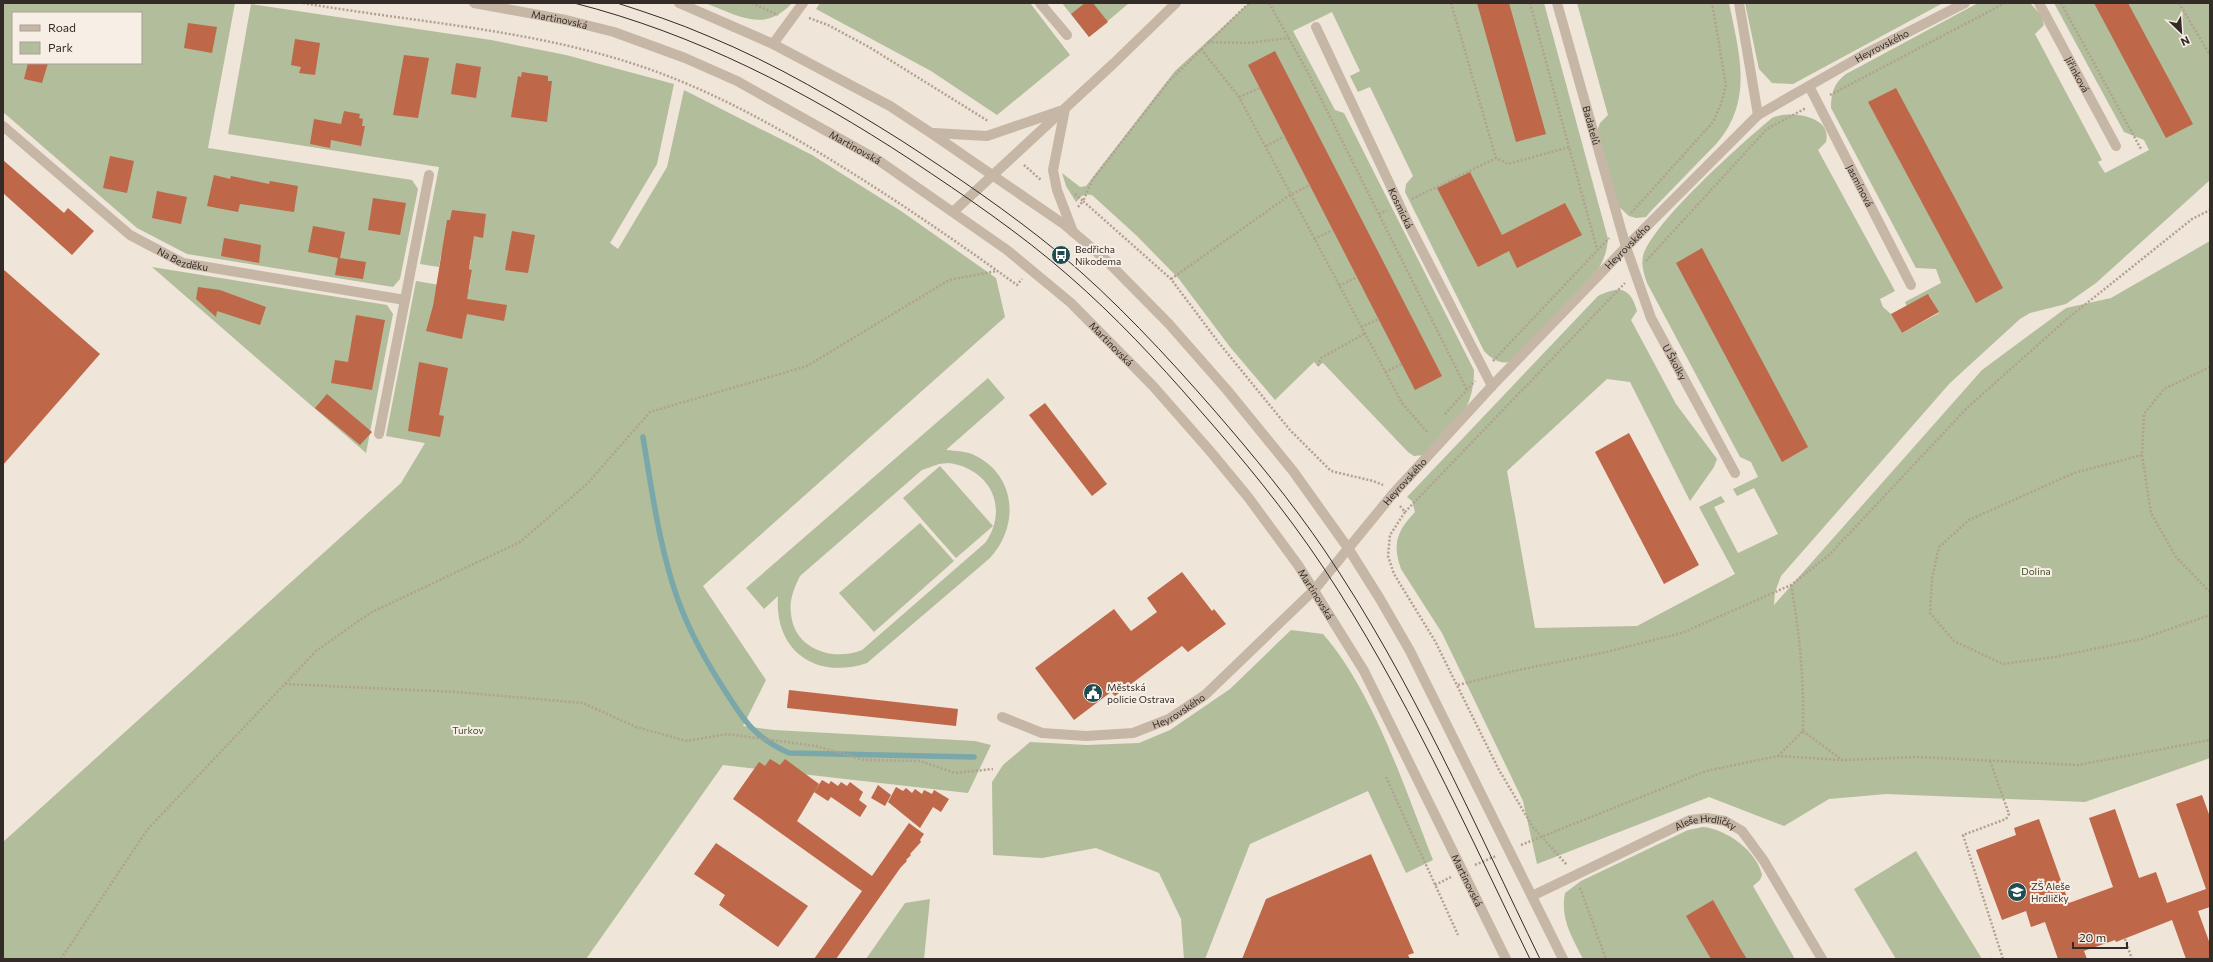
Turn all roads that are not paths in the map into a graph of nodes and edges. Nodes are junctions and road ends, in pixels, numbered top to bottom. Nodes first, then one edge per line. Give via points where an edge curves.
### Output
1 (474, 3) edge
2 (679, 3) edge
3 (804, 3) edge
4 (1040, 3) edge
5 (1176, 3) edge
6 (1557, 3) edge
7 (1739, 3) edge
8 (1965, 3) edge
9 (2039, 3) edge
10 (1316, 27) dead end
11 (1067, 35) dead end
12 (772, 44) junction
13 (1809, 86) junction
14 (1065, 109) junction
15 (1758, 115) junction
16 (3, 126) edge
17 (931, 133) junction
18 (2116, 146) dead end
19 (992, 174) junction
20 (429, 175) dead end
21 (954, 211) junction
22 (1073, 233) junction
23 (1626, 247) junction
24 (1911, 285) dead end
25 (405, 300) junction
26 (1492, 386) junction
27 (379, 434) dead end
28 (1735, 473) dead end
29 (1348, 548) junction
30 (1315, 589) junction
31 (1002, 717) dead end
32 (1532, 896) junction
33 (1506, 959) edge
34 (1563, 959) edge
35 (1822, 959) edge

1 - 21 street, Martinovská via 609,31 712,69 766,96 878,160
2 - 12 street
3 - 12 street
4 - 11 street
5 - 14 street
6 - 23 street, Badatelů
7 - 15 street
8 - 13 street, Heyrovského
9 - 18 street, Jiřinková
10 - 26 street, Kosmická via 1400,204
12 - 17 street via 890,106
13 - 15 street, Heyrovského
13 - 24 street, Jasmínová
14 - 17 street via 996,134 977,136
14 - 19 street
14 - 22 street via 1054,161 1054,180
15 - 23 street, Heyrovského
16 - 25 street, Na Bezděku via 130,235 183,263
17 - 19 street
19 - 21 street
19 - 22 street
20 - 25 street
21 - 30 street, Martinovská via 1031,268 1089,320 1181,418 1252,502
22 - 29 street via 1130,284 1189,346 1293,471
23 - 26 street, Heyrovského
23 - 28 street, U Školky via 1652,318
25 - 27 street
26 - 29 street, Heyrovského via 1410,475
29 - 30 street, Heyrovského
29 - 32 street via 1410,651
30 - 31 street, Heyrovského via 1205,695 1169,718 1133,733 1086,736 1042,733
30 - 33 street, Martinovská via 1364,671
32 - 34 street
32 - 35 street, Aleše Hrdličky via 1690,820 1707,818 1725,821 1742,830 1764,861

